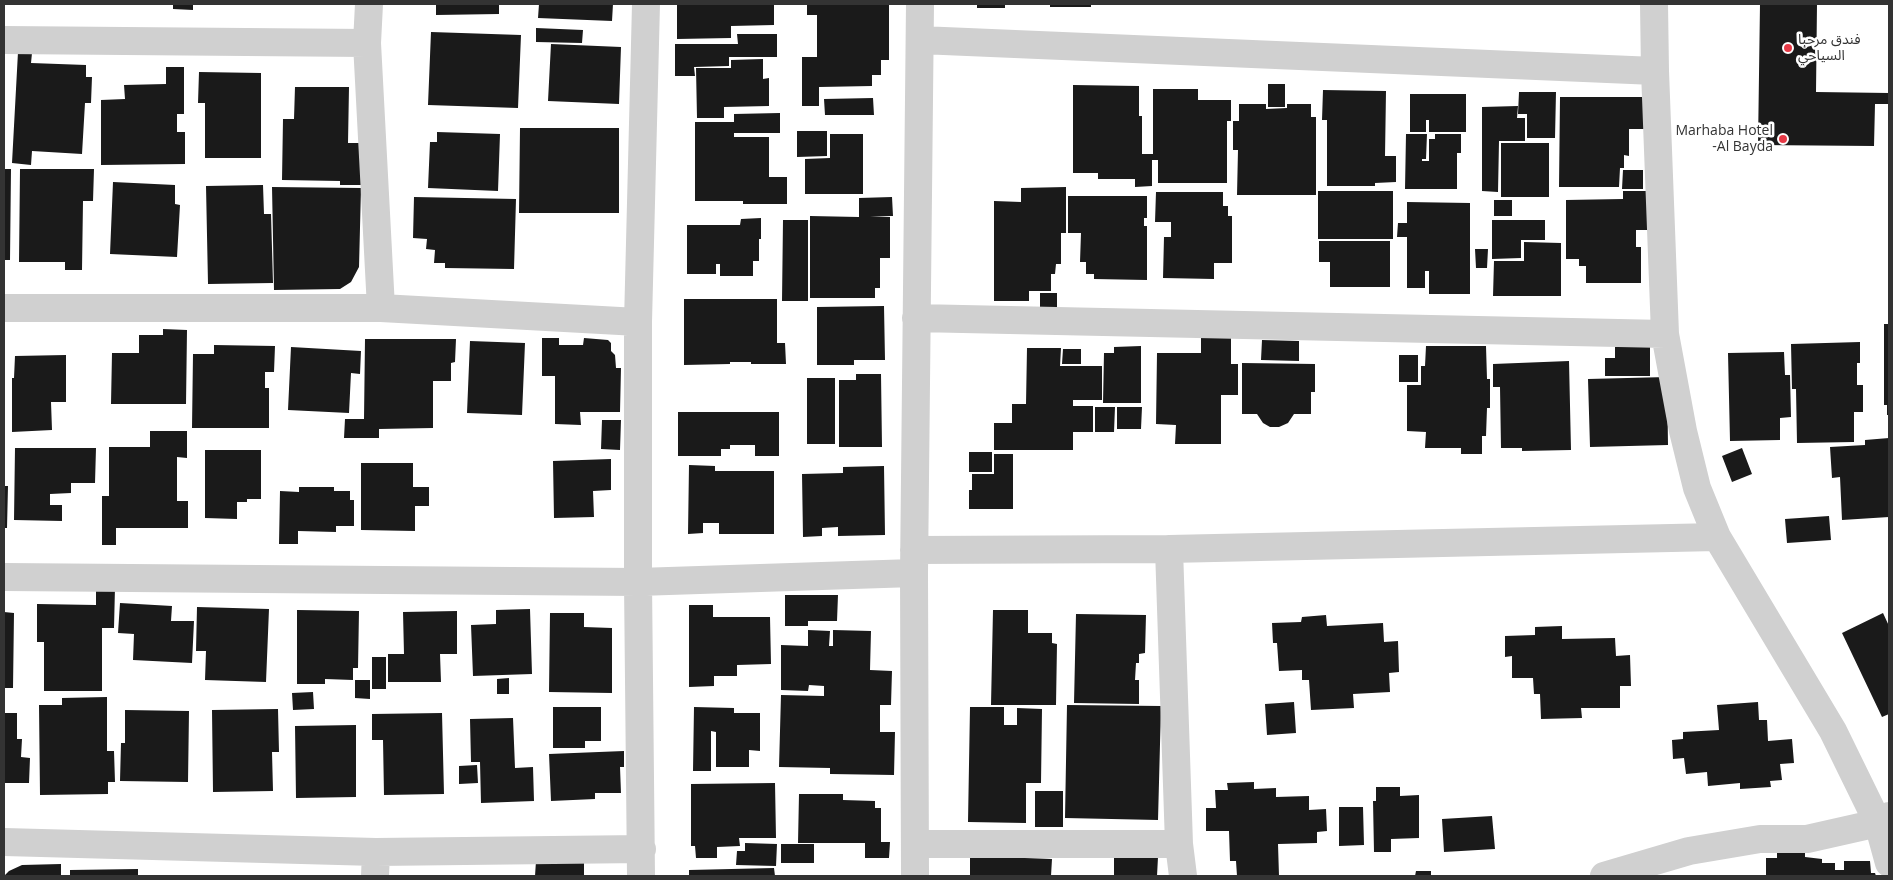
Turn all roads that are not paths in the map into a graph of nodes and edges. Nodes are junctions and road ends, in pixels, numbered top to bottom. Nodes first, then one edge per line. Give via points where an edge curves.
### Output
1 (369, 4) edge
2 (646, 4) edge
3 (920, 4) edge
4 (1654, 4) edge
5 (4, 40) edge
6 (920, 40) junction
7 (367, 43) junction
8 (1655, 71) junction
9 (4, 308) edge
10 (381, 308) junction
11 (916, 318) junction
12 (638, 322) junction
13 (1665, 334) junction
14 (1717, 537) junction
15 (1169, 549) junction
16 (914, 562) junction
17 (4, 577) edge
18 (638, 582) junction
19 (1884, 819) edge
20 (4, 842) edge
21 (916, 844) junction
22 (1179, 844) junction
23 (642, 849) junction
24 (376, 864) edge
25 (1889, 864) edge
26 (641, 876) edge
27 (915, 876) edge
28 (1183, 876) edge
29 (1604, 876) edge

1 - 7 street
2 - 12 street
3 - 6 street
4 - 8 street
5 - 7 street
6 - 8 street
6 - 11 street
7 - 10 street
8 - 13 street
9 - 10 street
10 - 12 street
11 - 13 street
11 - 16 street
12 - 18 street
13 - 14 street via 1697,488
14 - 15 street
14 - 19 street
15 - 16 street
15 - 22 street
16 - 18 street
16 - 21 street
17 - 18 street
18 - 23 street
19 - 25 street
19 - 29 street via 1807,839 1760,839 1689,851
20 - 24 street
21 - 22 street
21 - 27 street
22 - 28 street
23 - 24 street
23 - 26 street

